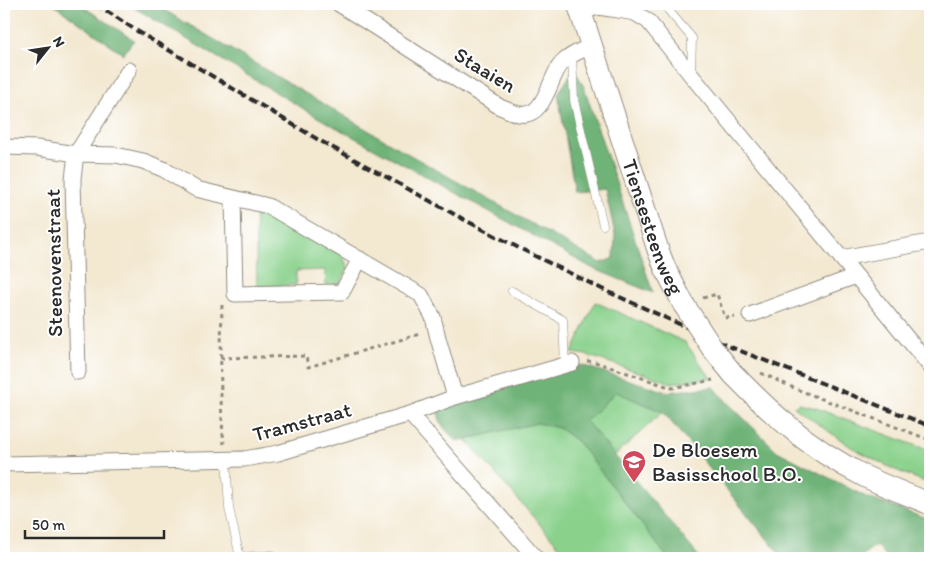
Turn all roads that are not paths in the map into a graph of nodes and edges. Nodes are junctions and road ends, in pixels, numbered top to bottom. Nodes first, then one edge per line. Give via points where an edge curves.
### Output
1 (339, 4) edge
2 (663, 4) edge
3 (580, 8) edge
4 (592, 46) junction
5 (572, 56) junction
6 (129, 70) dead end
7 (691, 75) junction
8 (4, 147) edge
9 (76, 154) junction
10 (233, 198) junction
11 (603, 225) dead end
12 (930, 242) edge
13 (841, 258) junction
14 (360, 259) junction
15 (856, 276) junction
16 (512, 291) dead end
17 (750, 315) dead end
18 (568, 364) joint
19 (930, 366) edge
20 (78, 372) dead end
21 (455, 397) junction
22 (410, 414) junction
23 (226, 459) junction
24 (4, 464) edge
25 (930, 504) edge
26 (274, 558) edge
27 (536, 558) edge

1 - 5 street, Staaien via 500,107 518,114 528,114 538,108 561,64
2 - 7 lane via 692,38
3 - 4 main road, Tiensesteenweg
3 - 7 street, Tiensesteenweg via 598,7 635,13 648,21
4 - 5 street, Staaien
4 - 25 main road, Tiensesteenweg, bridge via 658,250 674,287 712,348 732,374 760,401 812,444 867,478
5 - 11 lane via 574,100
6 - 9 street, Steenovenstraat
7 - 13 street, Tiensesteenweg
8 - 9 street
9 - 10 street via 116,155 143,161 196,189
9 - 20 street, Steenovenstraat via 73,179
10 - 14 street via 268,206
10 - 14 street via 235,294 342,292
12 - 13 street
13 - 15 street, Tiensesteenweg
14 - 21 street via 421,295 433,317
15 - 17 street
15 - 19 street, Tiensesteenweg
16 - 18 lane via 563,320
18 - 21 street, Tramstraat
21 - 22 street, Tramstraat
22 - 23 street, Tramstraat via 278,453
22 - 27 street
23 - 24 street, Tramstraat
23 - 26 lane via 229,508 240,557 272,555

